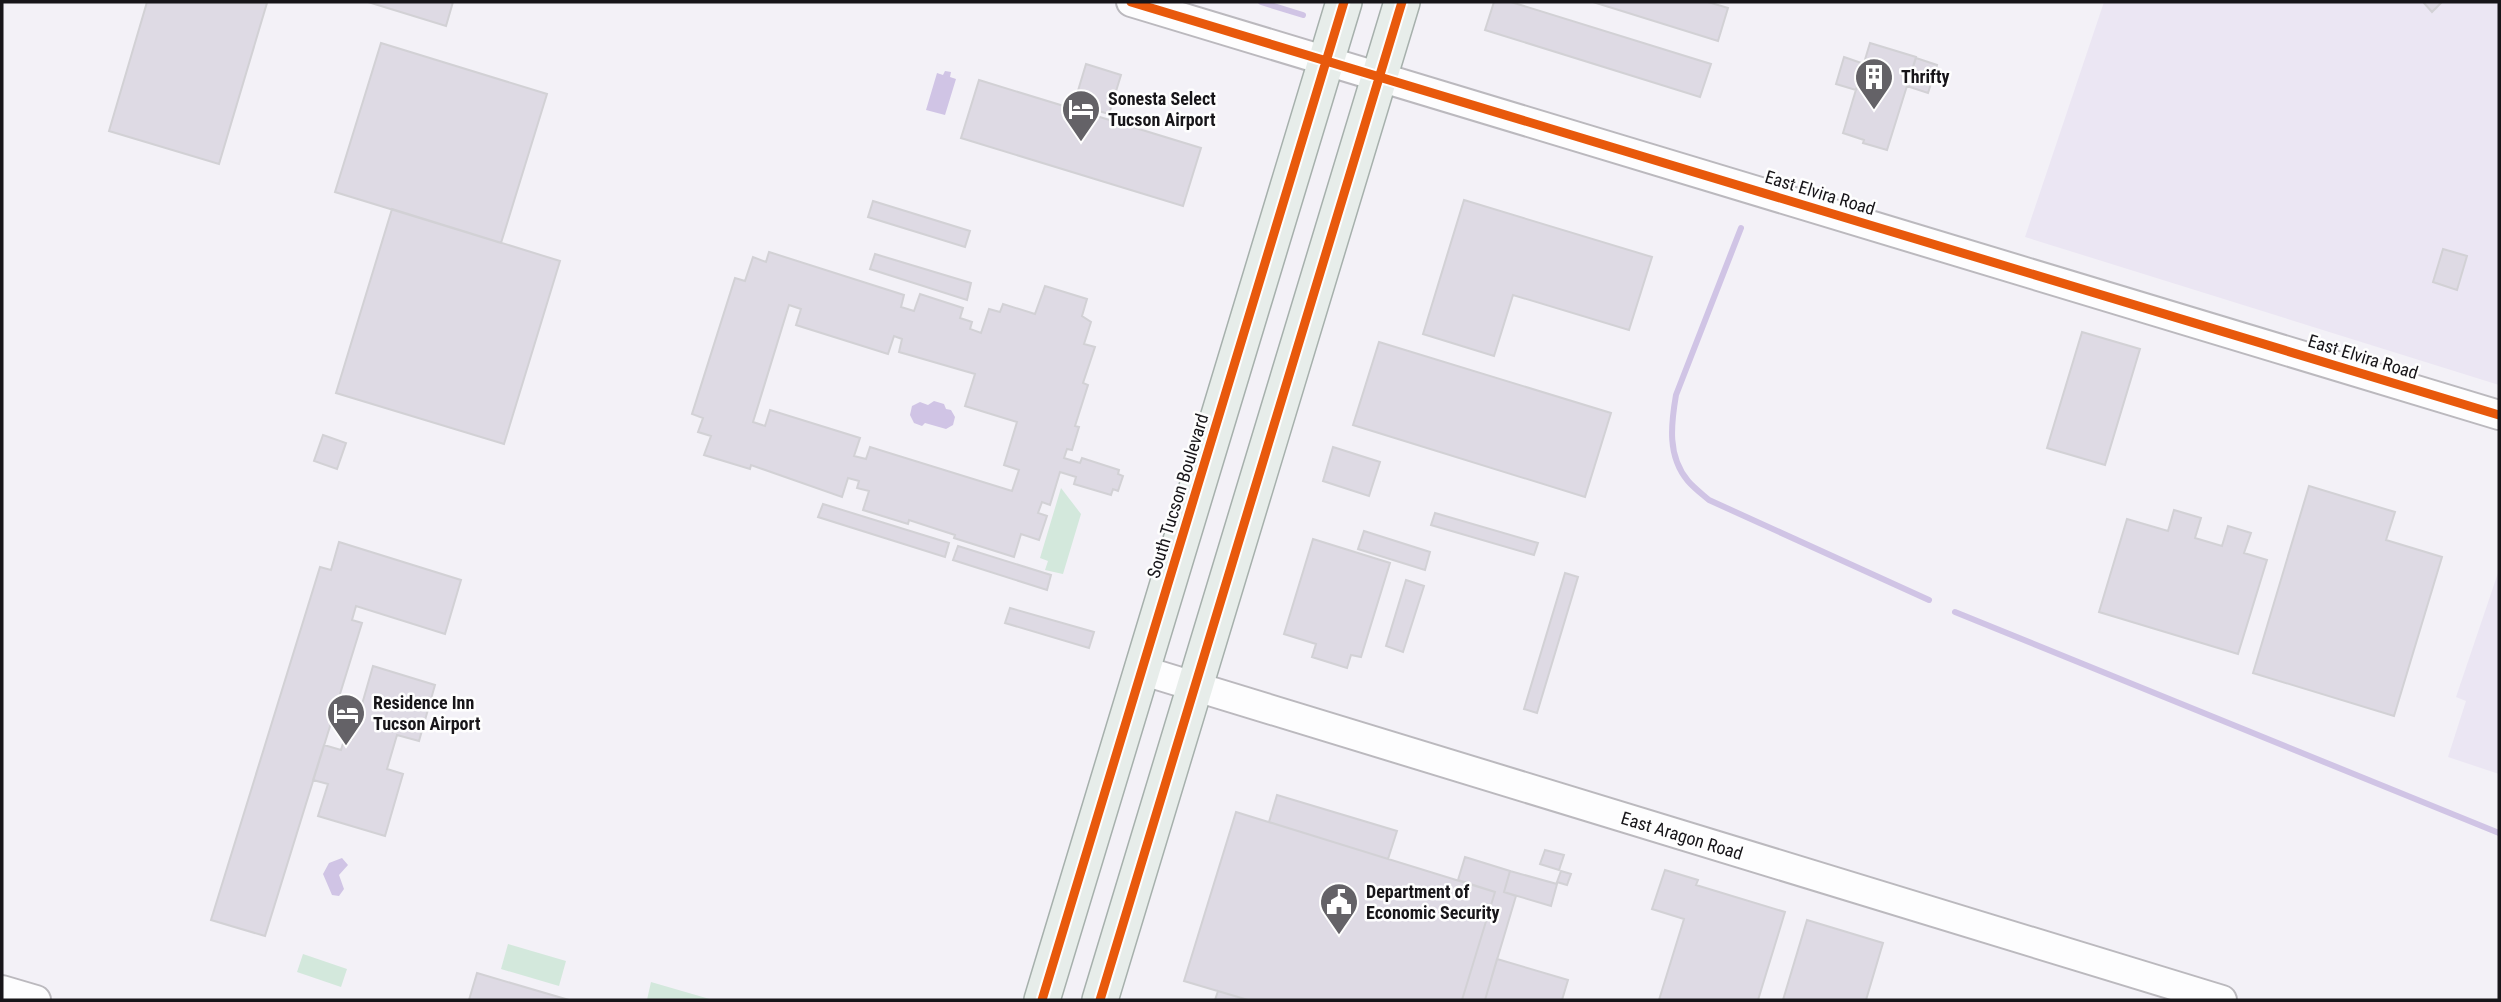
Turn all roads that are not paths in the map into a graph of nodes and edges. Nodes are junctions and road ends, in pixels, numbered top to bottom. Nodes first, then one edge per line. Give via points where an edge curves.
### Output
1 (1131, 2) edge
2 (1345, 2) edge
3 (1402, 2) edge
4 (1327, 61) junction
5 (1380, 76) junction
6 (2499, 415) edge
7 (1141, 670) junction
8 (1194, 687) junction
9 (2, 990) edge
10 (36, 1000) edge
11 (1042, 1000) edge
12 (1100, 1000) edge
13 (2222, 1000) edge

1 - 4 street, East Elvira Road
2 - 4 main road, South Tucson Boulevard
3 - 5 main road
4 - 5 street, East Elvira Road
4 - 7 main road, South Tucson Boulevard
5 - 6 street, East Elvira Road
5 - 8 main road
7 - 8 street, East Aragon Road
7 - 11 main road, South Tucson Boulevard
8 - 12 main road
8 - 13 street, East Aragon Road
9 - 10 street

